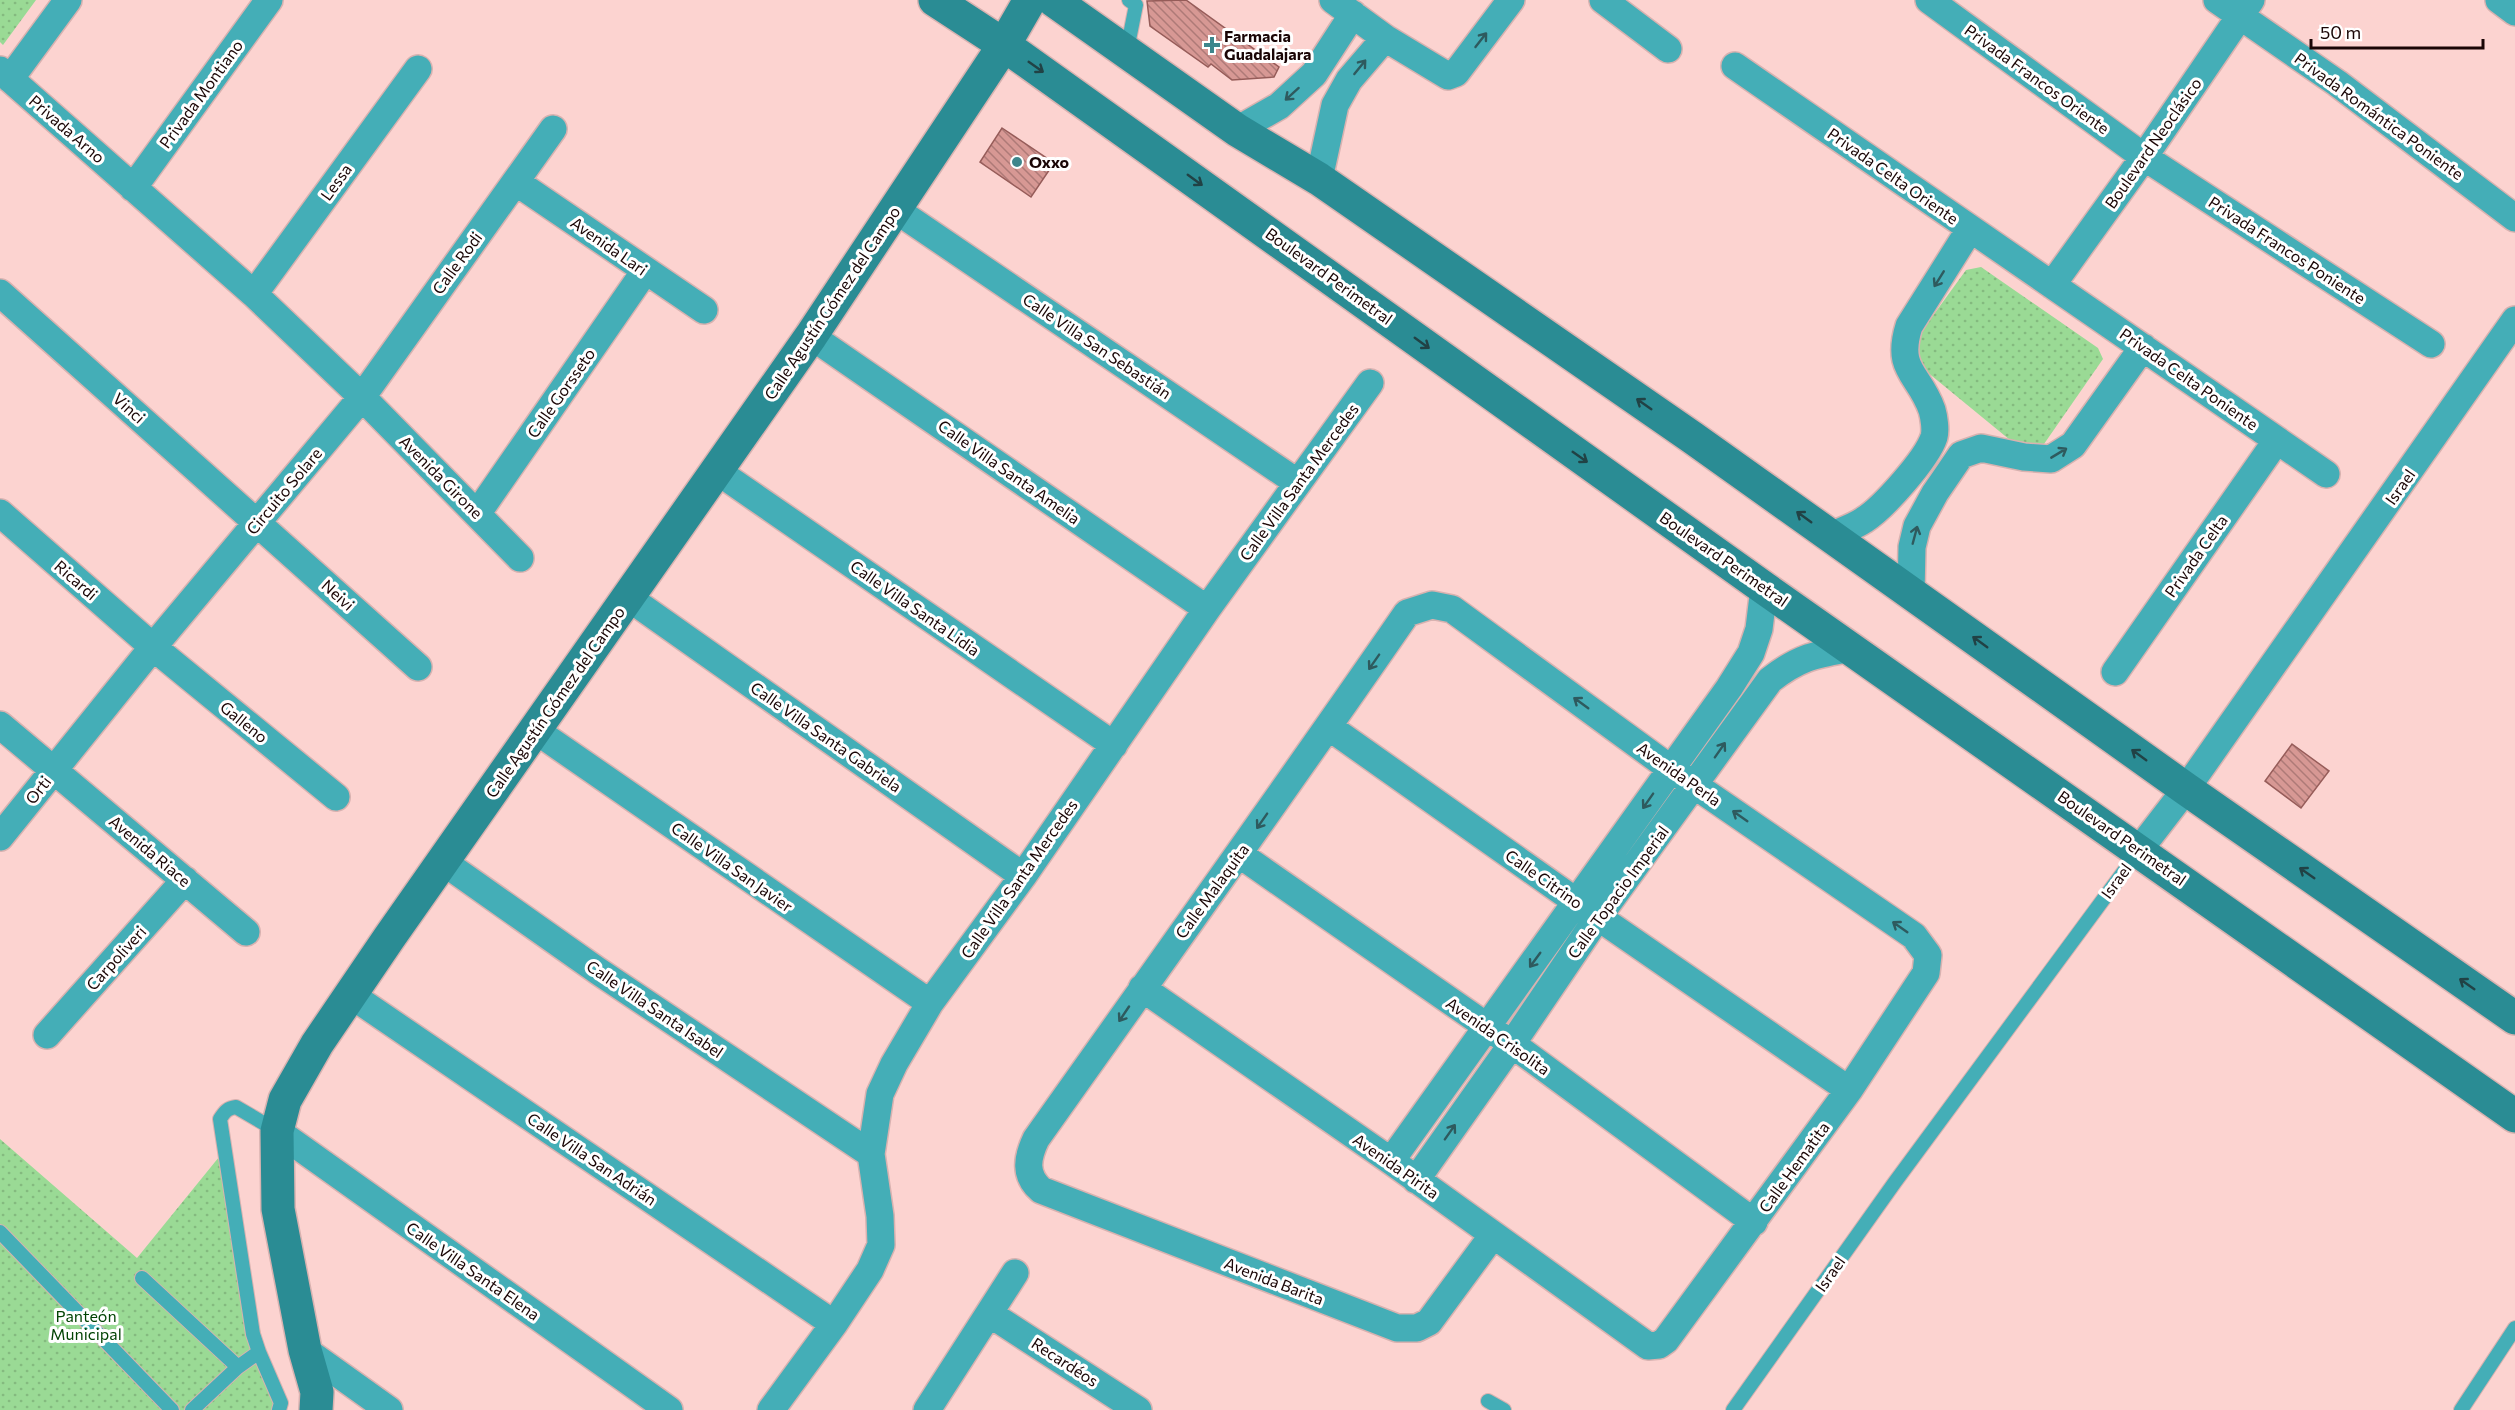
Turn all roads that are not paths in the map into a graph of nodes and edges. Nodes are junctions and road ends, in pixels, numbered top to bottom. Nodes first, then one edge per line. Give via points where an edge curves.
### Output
1 (68, 0) edge
2 (269, 0) edge
3 (935, 0) edge
4 (1030, 0) edge
5 (1129, 0) edge
6 (1511, 0) edge
7 (1603, 0) edge
8 (1929, 0) edge
9 (2217, 0) edge
10 (2499, 0) edge
11 (1069, 7) edge
12 (1343, 7) edge
13 (2246, 8) edge
14 (2515, 12) edge
15 (1385, 38) junction
16 (1004, 45) junction
17 (1668, 49) dead end
18 (1127, 52) junction
19 (1736, 66) dead end
20 (418, 69) dead end
21 (5, 74) edge
22 (1314, 74) junction
23 (1342, 91) junction
24 (553, 129) dead end
25 (1237, 130) junction
26 (2144, 157) junction
27 (1318, 179) junction
28 (516, 182) junction
29 (133, 188) junction
30 (896, 210) junction
31 (2515, 218) edge
32 (1970, 229) junction
33 (645, 271) junction
34 (2052, 285) junction
35 (0, 293) edge
36 (254, 294) junction
37 (704, 310) dead end
38 (2515, 320) edge
39 (811, 336) junction
40 (2431, 344) dead end
41 (2143, 347) junction
42 (1370, 383) dead end
43 (362, 397) junction
44 (2277, 440) junction
45 (717, 471) junction
46 (1909, 473) junction
47 (2326, 474) dead end
48 (1298, 483) junction
49 (1935, 493) junction
50 (0, 513) edge
51 (477, 514) junction
52 (259, 522) junction
53 (1830, 536) junction
54 (520, 558) dead end
55 (1764, 588) junction
56 (1911, 592) junction
57 (628, 598) junction
58 (1207, 609) junction
59 (1407, 613) joint
60 (153, 647) junction
61 (1852, 648) junction
62 (1744, 663) junction
63 (418, 667) dead end
64 (2115, 672) dead end
65 (1770, 680) junction
66 (1715, 707) junction
67 (1739, 724) junction
68 (0, 725) edge
69 (1329, 727) junction
70 (535, 730) junction
71 (1114, 745) junction
72 (1671, 769) junction
73 (53, 770) junction
74 (1696, 785) junction
75 (2186, 789) junction
76 (336, 797) dead end
77 (0, 837) edge
78 (2139, 850) junction
79 (1239, 854) junction
80 (442, 861) junction
81 (1023, 876) junction
82 (184, 880) junction
83 (1587, 910) junction
84 (246, 932) dead end
85 (1926, 973) joint
86 (1142, 988) junction
87 (351, 995) junction
88 (930, 1004) junction
89 (2515, 1018) edge
90 (1486, 1028) junction
91 (47, 1035) dead end
92 (1512, 1044) junction
93 (1849, 1090) junction
94 (2515, 1116) edge
95 (277, 1131) junction
96 (871, 1154) junction
97 (1390, 1161) junction
98 (1028, 1172) joint
99 (1416, 1180) junction
100 (1754, 1222) junction
101 (0, 1232) edge
102 (1493, 1235) junction
103 (1015, 1273) dead end
104 (142, 1278) dead end
105 (990, 1314) junction
106 (834, 1324) junction
107 (2515, 1328) edge
108 (1648, 1346) joint
109 (305, 1350) junction
110 (259, 1353) junction
111 (238, 1367) junction
112 (1488, 1401) dead end
113 (172, 1410) edge
114 (192, 1410) edge
115 (279, 1410) edge
116 (316, 1410) edge
117 (389, 1410) edge
118 (669, 1410) edge
119 (771, 1410) edge
120 (927, 1410) edge
121 (1138, 1410) edge
122 (1504, 1410) edge
123 (1733, 1410) edge
124 (2461, 1410) edge

1 - 21 street
2 - 29 street, Privada Montiano
3 - 16 street, Boulevard Perimetral
4 - 16 street, Calle Agustín Gómez del Campo
5 - 18 lane via 1136,5
15 -> 6 street via 1448,76 1456,73
7 - 17 street
8 - 26 street, Privada Francos Oriente
9 - 13 street, Privada Romántica Poniente
10 - 14 street
11 - 18 street
12 - 15 street
12 - 22 street
13 - 26 street, Boulevard Neoclásico
13 - 31 street, Privada Romántica Poniente via 2337,83
23 -> 15 street
16 - 30 street, Calle Agustín Gómez del Campo
16 -> 55 street, Boulevard Perimetral
18 - 25 street
19 - 32 street, Privada Celta Oriente
20 - 36 street, Lessa
21 - 29 street, Privada Arno
22 - 23 street
22 -> 25 street via 1279,106
23 - 27 street via 1335,105
24 - 28 street, Calle Rodi
25 - 27 street
26 - 34 street, Boulevard Neoclásico
26 - 40 street, Privada Francos Poniente
53 -> 27 street
28 - 33 street, Avenida Lari
28 - 43 street, Calle Rodi
29 - 36 street
30 - 39 street, Calle Agustín Gómez del Campo
30 - 48 street, Calle Villa San Sebastián
32 - 34 street, Privada Celta Oriente
32 -> 46 street via 1908,326 1903,344 1907,368 1932,411 1935,434
33 - 37 street, Avenida Lari
33 - 51 street, Calle Gorsseto
34 - 41 street, Privada Celta Poniente
35 - 52 street, Vinci
36 - 43 street
38 - 75 street, Israel
39 - 45 street, Calle Agustín Gómez del Campo
39 - 58 street, Calle Villa Santa Amelia
41 - 44 street, Privada Celta Poniente
49 -> 41 street via 1961,455 1970,450 1981,448 2051,459 2073,445
42 - 48 street, Calle Villa Santa Mercedes
43 - 51 street, Avenida Girone
43 - 52 street, Circuito Solare
44 - 47 street, Privada Celta Poniente
44 - 64 street, Privada Celta
45 - 57 street, Calle Agustín Gómez del Campo
45 - 71 street, Calle Villa Santa Lidia
46 - 49 street
46 - 53 street via 1882,506 1863,521
48 - 58 street, Calle Villa Santa Mercedes
56 -> 49 street via 1912,547 1917,525
50 - 60 street, Ricardi
51 - 54 street, Avenida Girone
52 - 60 street, Circuito Solare
52 - 63 street, Neivi
53 - 56 street
55 - 61 street, Boulevard Perimetral
55 - 62 street, Calle Topacio Imperial via 1759,628
75 -> 56 street
57 - 70 street, Calle Agustín Gómez del Campo
57 - 81 street, Calle Villa Santa Gabriela
58 - 71 street, Calle Villa Santa Mercedes
59 -> 69 street, Calle Malaquita
72 -> 59 street, Avenida Perla via 1452,609 1432,605
60 - 73 street, Circuito Solare
60 - 76 street, Galleno
61 - 65 street, Calle Topacio Imperial via 1793,663
61 - 78 street, Boulevard Perimetral
62 - 65 street
62 - 66 street, Calle Topacio Imperial
65 - 67 street, Calle Topacio Imperial
66 - 67 street
66 - 72 street, Calle Topacio Imperial
74 -> 67 street, Calle Topacio Imperial
68 - 73 street
69 -> 79 street, Calle Malaquita
69 - 83 street, Calle Citrino
70 - 80 street, Calle Agustín Gómez del Campo
70 - 88 street, Calle Villa San Javier
71 - 81 street, Calle Villa Santa Mercedes
72 - 74 street, Avenida Perla
72 -> 83 street, Calle Topacio Imperial
73 - 77 street, Orti
73 - 82 street, Avenida Riace
74 - 83 street, Calle Topacio Imperial
85 -> 74 street, Avenida Perla via 1928,955 1914,936
75 - 78 street, Israel
89 -> 75 street
78 - 94 street, Boulevard Perimetral
78 - 123 lane, Israel
79 - 86 street, Calle Malaquita
79 - 90 street, Avenida Crisolita
80 - 87 street, Calle Agustín Gómez del Campo
80 - 96 street, Calle Villa Santa Isabel
81 - 88 street, Calle Villa Santa Mercedes
82 - 84 street, Avenida Riace
82 - 91 street, Carpoliveri
83 -> 90 street, Calle Topacio Imperial
83 - 92 street, Calle Topacio Imperial
83 - 93 street, Calle Citrino
85 - 93 street, Calle Hematita
86 - 97 street, Avenida Pirita
86 -> 98 street, Calle Malaquita via 1036,1139
87 - 95 street, Calle Agustín Gómez del Campo via 285,1100
87 - 106 street, Calle Villa San Adrián
88 - 96 street, Calle Villa Santa Mercedes via 880,1094
90 - 92 street, Avenida Crisolita
90 - 97 street, Calle Topacio Imperial
99 -> 92 street, Calle Topacio Imperial
92 - 100 street, Avenida Crisolita
93 - 100 street, Calle Hematita
95 - 109 street, Calle Agustín Gómez del Campo via 278,1209
95 - 110 lane via 236,1107 230,1107 220,1119
95 - 118 street, Calle Villa Santa Elena
96 - 106 street, Calle Villa Santa Mercedes via 881,1245 870,1270
97 - 99 street, Avenida Pirita
98 - 102 street, Avenida Barita via 1041,1190 1397,1329 1417,1328 1429,1322
99 - 102 street, Avenida Pirita
100 - 108 street, Calle Hematita via 1666,1340 1659,1346
101 - 113 lane
102 - 108 street, Avenida Pirita
103 - 105 street
104 - 111 lane
105 - 120 street
105 - 121 street, Recardéos
106 - 119 street, Calle Villa Santa Mercedes
107 - 124 lane
109 - 116 street, Calle Agustín Gómez del Campo via 317,1392
109 - 117 street
110 - 111 lane
110 - 115 lane via 281,1402
111 - 114 lane
112 - 122 lane

